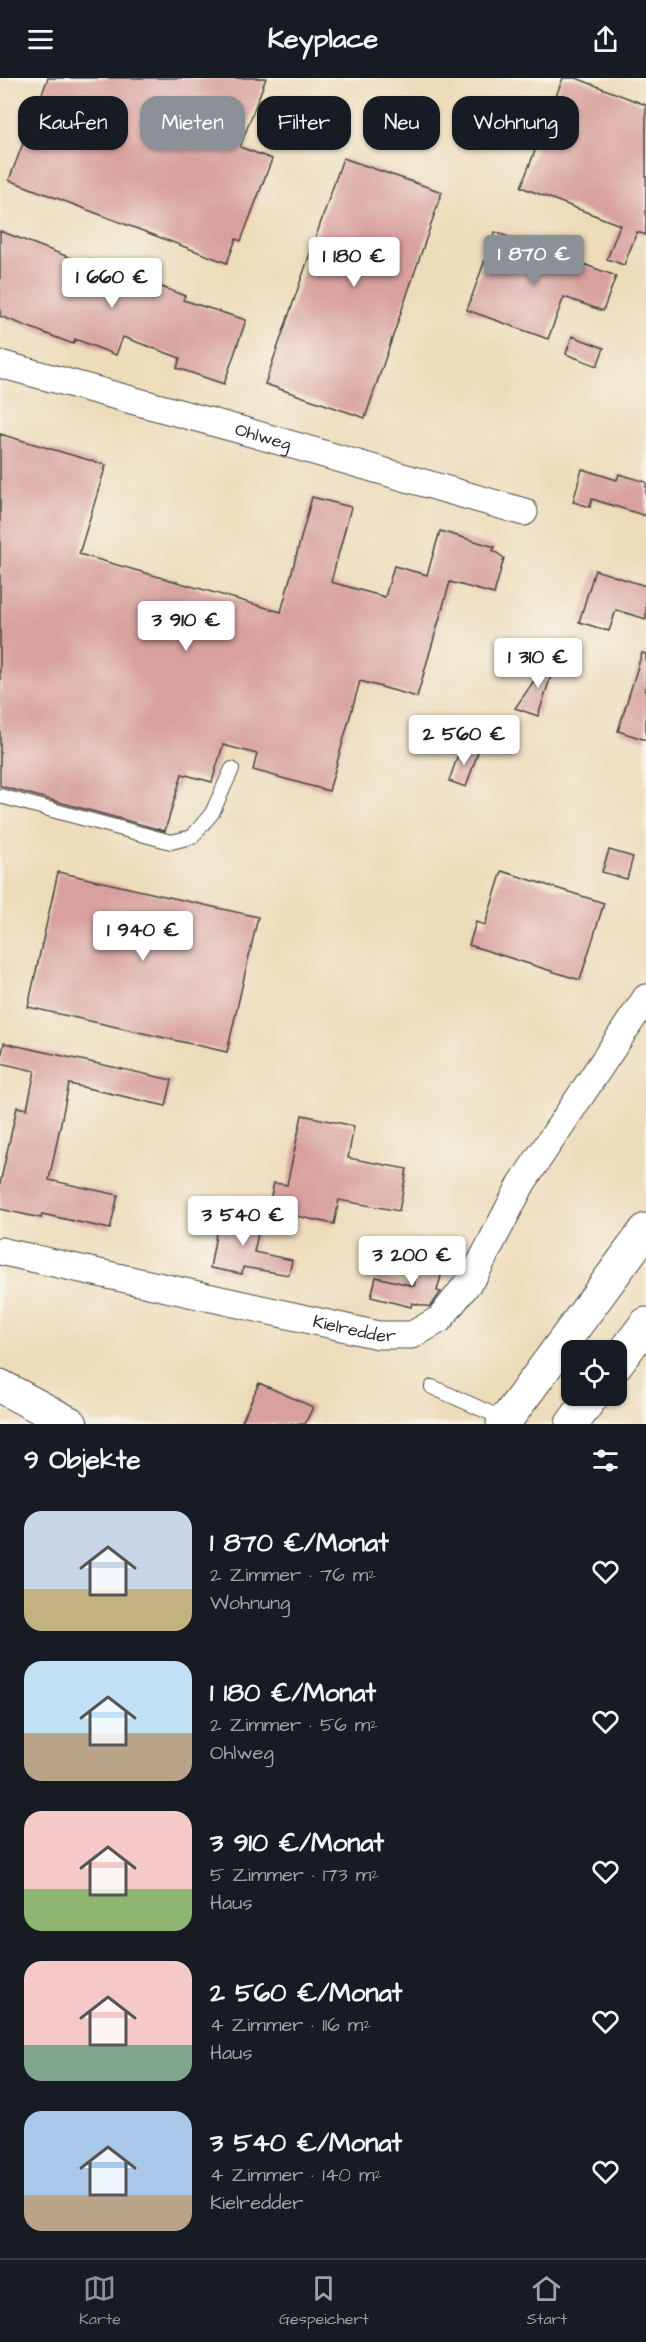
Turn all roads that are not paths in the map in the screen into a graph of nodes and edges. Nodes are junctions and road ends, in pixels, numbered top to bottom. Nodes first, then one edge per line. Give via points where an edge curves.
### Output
1 (0, 364) edge
2 (524, 512) dead end
3 (232, 769) dead end
4 (0, 796) edge
5 (646, 998) edge
6 (646, 1230) edge
7 (0, 1251) edge
8 (646, 1324) edge
9 (627, 1349) edge
10 (0, 1386) edge
11 (432, 1387) dead end
12 (585, 1406) edge
13 (504, 1422) edge
14 (71, 1424) edge
15 (572, 1424) edge

1 - 2 street, Ohlweg
3 - 4 lane via 212,813 192,837 171,842
5 - 7 street, Kielredder via 522,1183 475,1274 440,1319 412,1335 378,1335
6 - 13 main road
8 - 9 main road
10 - 14 main road
11 - 13 lane
12 - 15 main road

